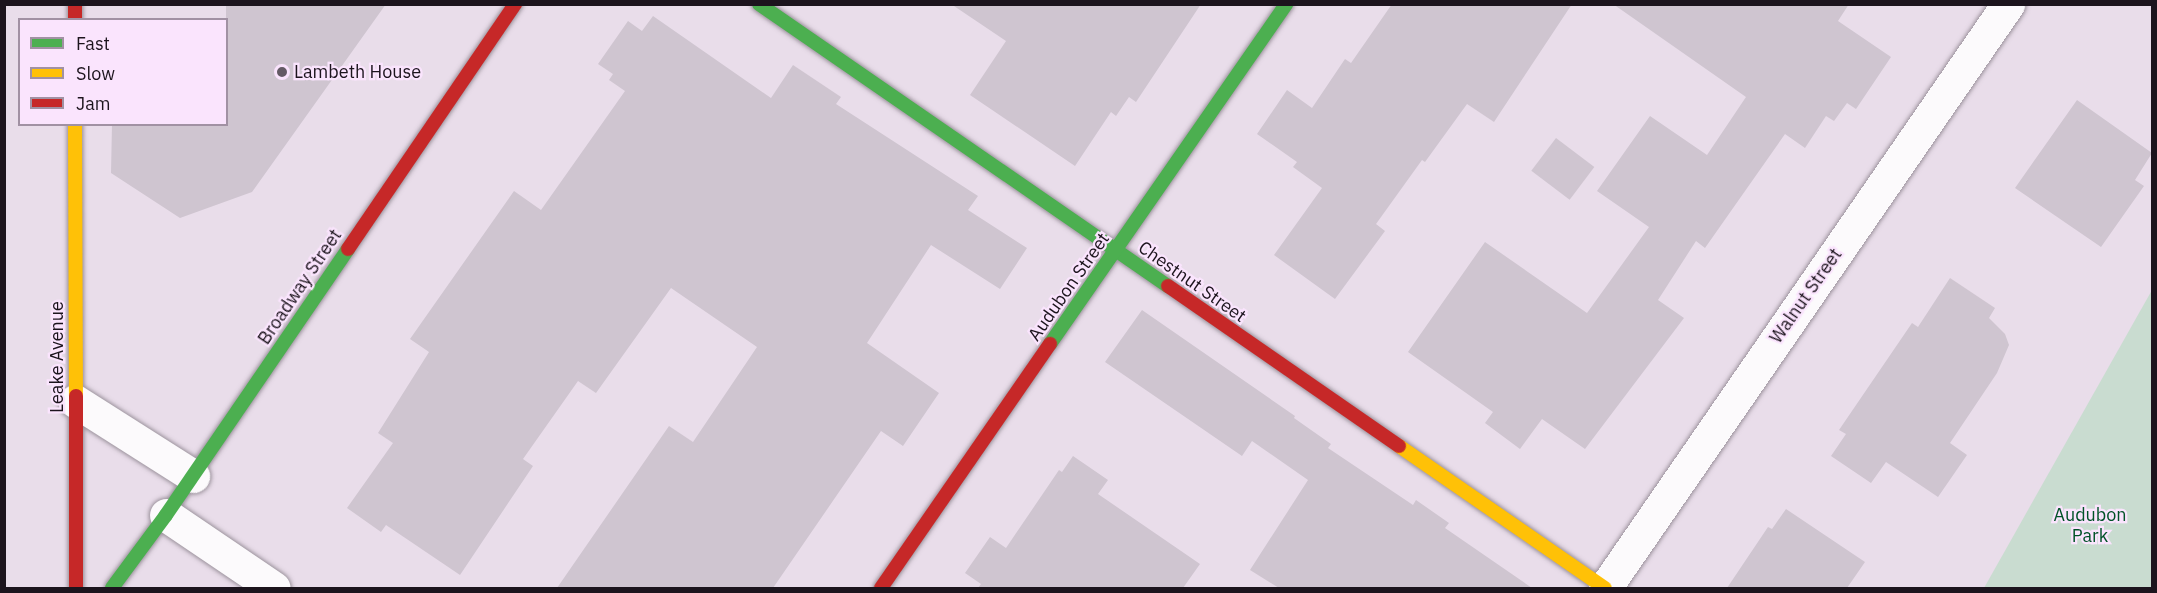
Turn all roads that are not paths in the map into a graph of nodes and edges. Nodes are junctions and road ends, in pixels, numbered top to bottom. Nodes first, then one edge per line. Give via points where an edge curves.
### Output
1 (515, 4) edge
2 (759, 4) edge
3 (1286, 4) edge
4 (2008, 4) edge
5 (75, 126) edge
6 (1116, 252) junction
7 (75, 401) junction
8 (193, 476) junction
9 (166, 515) junction
10 (76, 588) edge
11 (112, 588) edge
12 (274, 588) edge
13 (881, 588) edge
14 (1605, 588) edge

1 - 8 street, Broadway Street
2 - 6 street, Chestnut Street
3 - 6 street, Audubon Street
4 - 14 street, Walnut Street
5 - 7 street, Leake Avenue
6 - 13 street, Audubon Street
6 - 14 street, Chestnut Street
7 - 8 street
7 - 10 street, Leake Avenue
8 - 9 street, Broadway Street
9 - 11 street, Broadway Street
9 - 12 street

